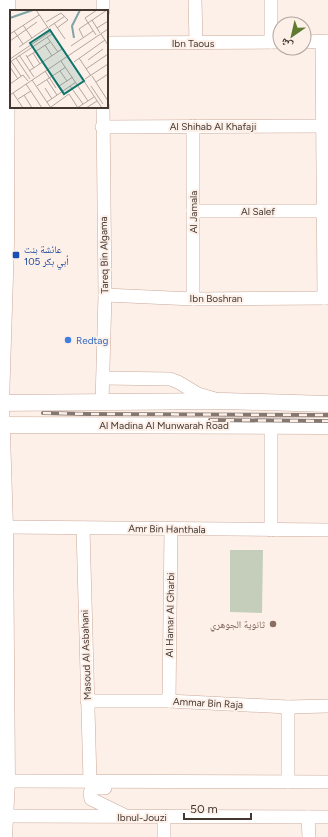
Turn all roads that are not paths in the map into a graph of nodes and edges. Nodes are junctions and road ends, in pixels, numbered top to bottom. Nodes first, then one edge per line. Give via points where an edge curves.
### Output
1 (194, 0) edge
2 (271, 0) edge
3 (6, 9) edge
4 (273, 16) edge
5 (196, 42) junction
6 (272, 42) edge
7 (312, 42) edge
8 (325, 42) edge
9 (108, 43) edge
10 (102, 108) edge
11 (193, 126) junction
12 (102, 127) junction
13 (324, 132) edge
14 (193, 211) junction
15 (323, 211) junction
16 (3, 243) edge
17 (105, 295) junction
18 (194, 298) junction
19 (326, 298) edge
20 (103, 378) junction
21 (224, 401) junction
22 (1, 403) edge
23 (102, 403) junction
24 (328, 404) edge
25 (1, 424) edge
26 (271, 426) junction
27 (328, 426) edge
28 (5, 527) junction
29 (83, 528) junction
30 (171, 529) junction
31 (271, 530) junction
32 (328, 530) edge
33 (87, 701) junction
34 (169, 701) junction
35 (328, 706) edge
36 (288, 707) junction
37 (7, 781) junction
38 (90, 781) junction
39 (146, 782) junction
40 (288, 782) junction
41 (328, 782) edge
42 (4, 816) junction
43 (129, 817) junction
44 (164, 817) junction
45 (308, 817) junction
46 (328, 817) edge
47 (4, 837) edge
48 (164, 837) edge
49 (309, 837) edge

1 - 5 street
2 - 4 street
3 - 16 main road
5 - 6 street, Ibn Taous
5 - 9 street, Ibn Taous
7 - 8 street
8 - 13 street
10 - 12 street, Tareq Bin Algama
11 - 12 street, Al Shihab Al Khafaji
11 - 13 street, Al Shihab Al Khafaji
11 - 14 street, Al Jamala
12 - 17 street, Tareq Bin Algama
13 - 15 street
14 - 15 street, Al Salef
14 - 18 street, Al Jamala
15 - 19 street
16 - 22 main road
17 - 18 street, Ibn Boshran
17 - 20 street, Tareq Bin Algama
18 - 19 street, Ibn Boshran
20 - 21 street via 170,379 198,394
20 - 23 street, Tareq Bin Algama
21 - 23 main road
21 - 24 main road
22 - 23 main road
22 - 25 main road
25 - 26 main road, Al Madina Al Munwarah Road
25 - 28 main road
26 - 27 main road, Al Madina Al Munwarah Road
26 - 31 street
28 - 29 street, Amr Bin Hanthala
28 - 37 main road
29 - 30 street, Amr Bin Hanthala
29 - 33 street, Masoud Al Asbahani
30 - 31 street, Amr Bin Hanthala
30 - 34 street, Al Hamar Al Gharbi
31 - 32 street, Amr Bin Hanthala
33 - 34 street, Ammar Bin Raja
33 - 38 street, Masoud Al Asbahani
34 - 36 street, Ammar Bin Raja
35 - 36 street, Ammar Bin Raja
36 - 40 street
37 - 38 street
37 - 42 main road
38 - 39 street
39 - 40 street
39 - 43 street via 133,787 92,788 91,799
40 - 41 street
42 - 43 street, Ibnul-Jouzi
42 - 47 main road
43 - 44 street, Ibnul-Jouzi
44 - 45 street, Ibnul-Jouzi
44 - 48 street
45 - 46 street, Ibnul-Jouzi
45 - 49 street

